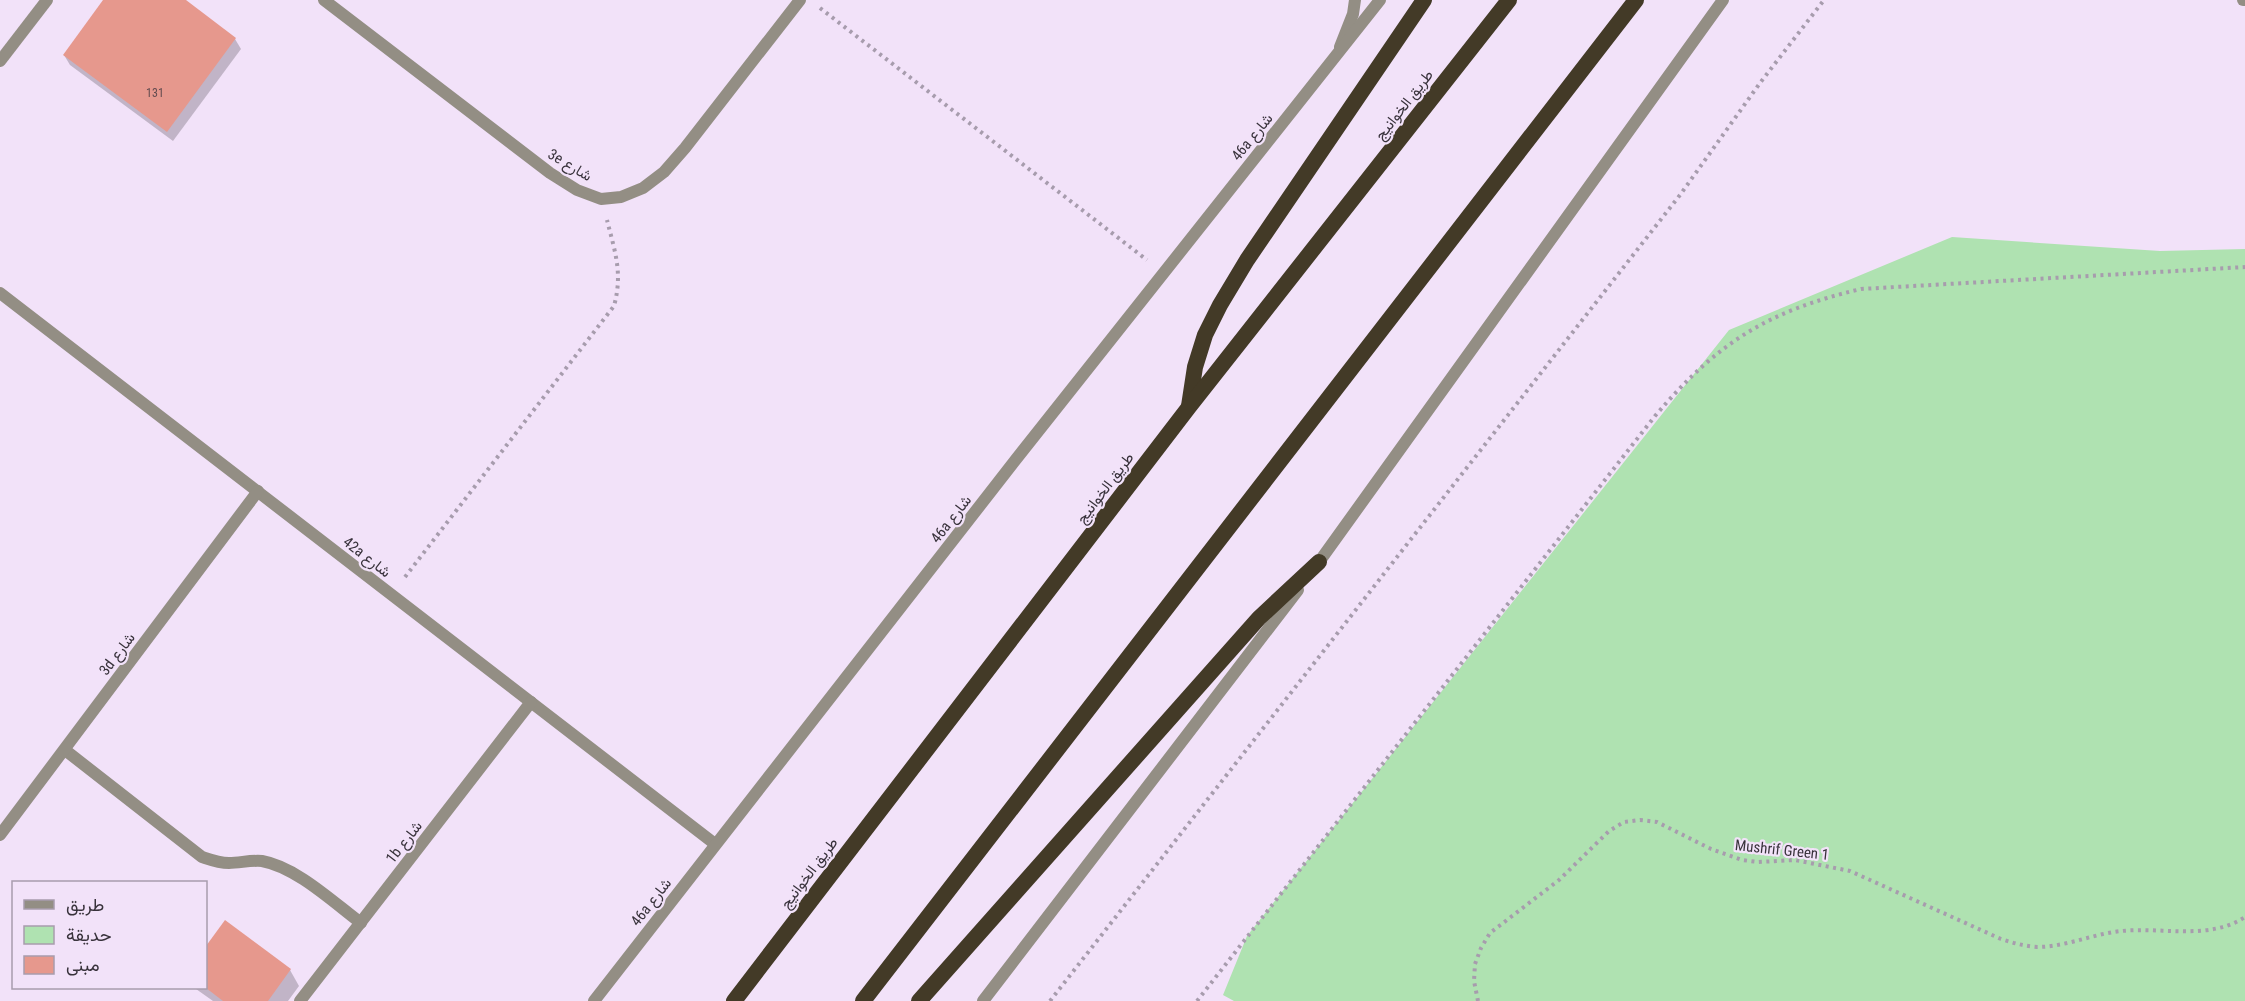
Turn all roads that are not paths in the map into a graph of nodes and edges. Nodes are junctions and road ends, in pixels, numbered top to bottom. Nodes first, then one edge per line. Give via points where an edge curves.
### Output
1 (47, 0) edge
2 (324, 0) edge
3 (800, 0) edge
4 (1355, 0) edge
5 (1380, 0) edge
6 (1424, 0) edge
7 (1509, 0) edge
8 (1636, 0) edge
9 (1723, 0) edge
10 (1335, 58) junction
11 (0, 61) edge
12 (0, 292) edge
13 (1189, 407) junction
14 (258, 491) junction
15 (1319, 562) junction
16 (531, 702) junction
17 (65, 750) junction
18 (0, 835) edge
19 (715, 844) junction
20 (361, 923) junction
21 (300, 1001) edge
22 (594, 1001) edge
23 (734, 1001) edge
24 (863, 1001) edge
25 (920, 1001) edge
26 (983, 1001) edge

1 - 11 street
2 - 3 street, 3e شارع via 550,173 601,199 621,197 643,188 663,172
4 - 10 street, 46a شارع
5 - 10 street, 46a شارع
6 - 13 highway via 1220,305 1195,367
7 - 13 highway, طريق الخوانيج
8 - 24 highway
9 - 15 street
10 - 19 street, 46a شارع
12 - 14 street, 42a شارع
13 - 23 highway, طريق الخوانيج
14 - 16 street, 42a شارع
14 - 17 street, 3d شارع
15 - 25 highway via 1258,618
15 - 26 street
16 - 19 street, 42a شارع
16 - 20 street, 1b شارع
17 - 18 street, 3d شارع
17 - 20 street via 202,857 216,862 246,860 275,865
19 - 22 street, 46a شارع
20 - 21 street, 1b شارع

